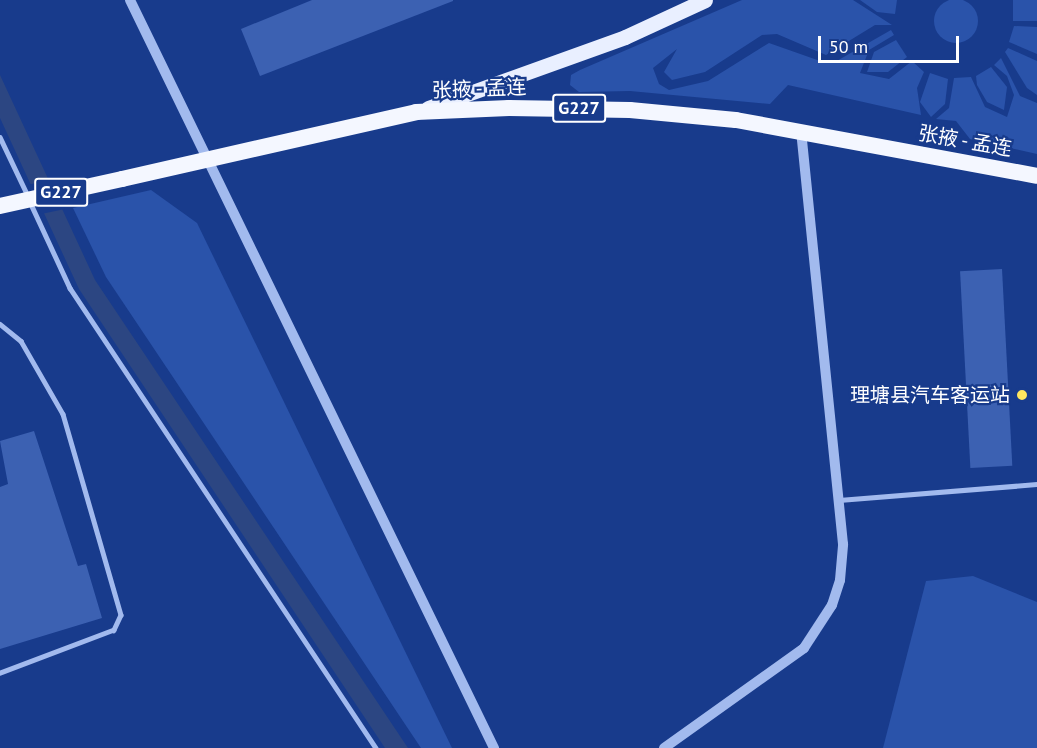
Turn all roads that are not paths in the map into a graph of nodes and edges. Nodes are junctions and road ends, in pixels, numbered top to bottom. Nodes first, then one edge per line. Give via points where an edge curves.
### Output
1 (130, 0) edge
2 (705, 0) edge
3 (416, 112) junction
4 (801, 132) junction
5 (0, 137) edge
6 (204, 159) junction
7 (1037, 176) edge
8 (0, 206) edge
9 (0, 324) edge
10 (1037, 484) edge
11 (839, 500) junction
12 (0, 673) edge
13 (376, 748) edge
14 (494, 748) edge
15 (664, 748) edge

1 - 6 street
2 - 3 main road via 625,37
3 - 4 highway, 张掖 - 孟连 / G227 via 630,110
3 - 6 highway, 张掖 - 孟连 / G227
4 - 7 highway, 张掖 - 孟连 / G227
4 - 11 street
5 - 13 lane via 70,288
6 - 8 highway, 张掖 - 孟连 / G227, bridge
6 - 14 street
9 - 12 lane via 21,341 63,414 121,615 114,630
10 - 11 lane
11 - 15 street via 840,580 820,626 804,648

